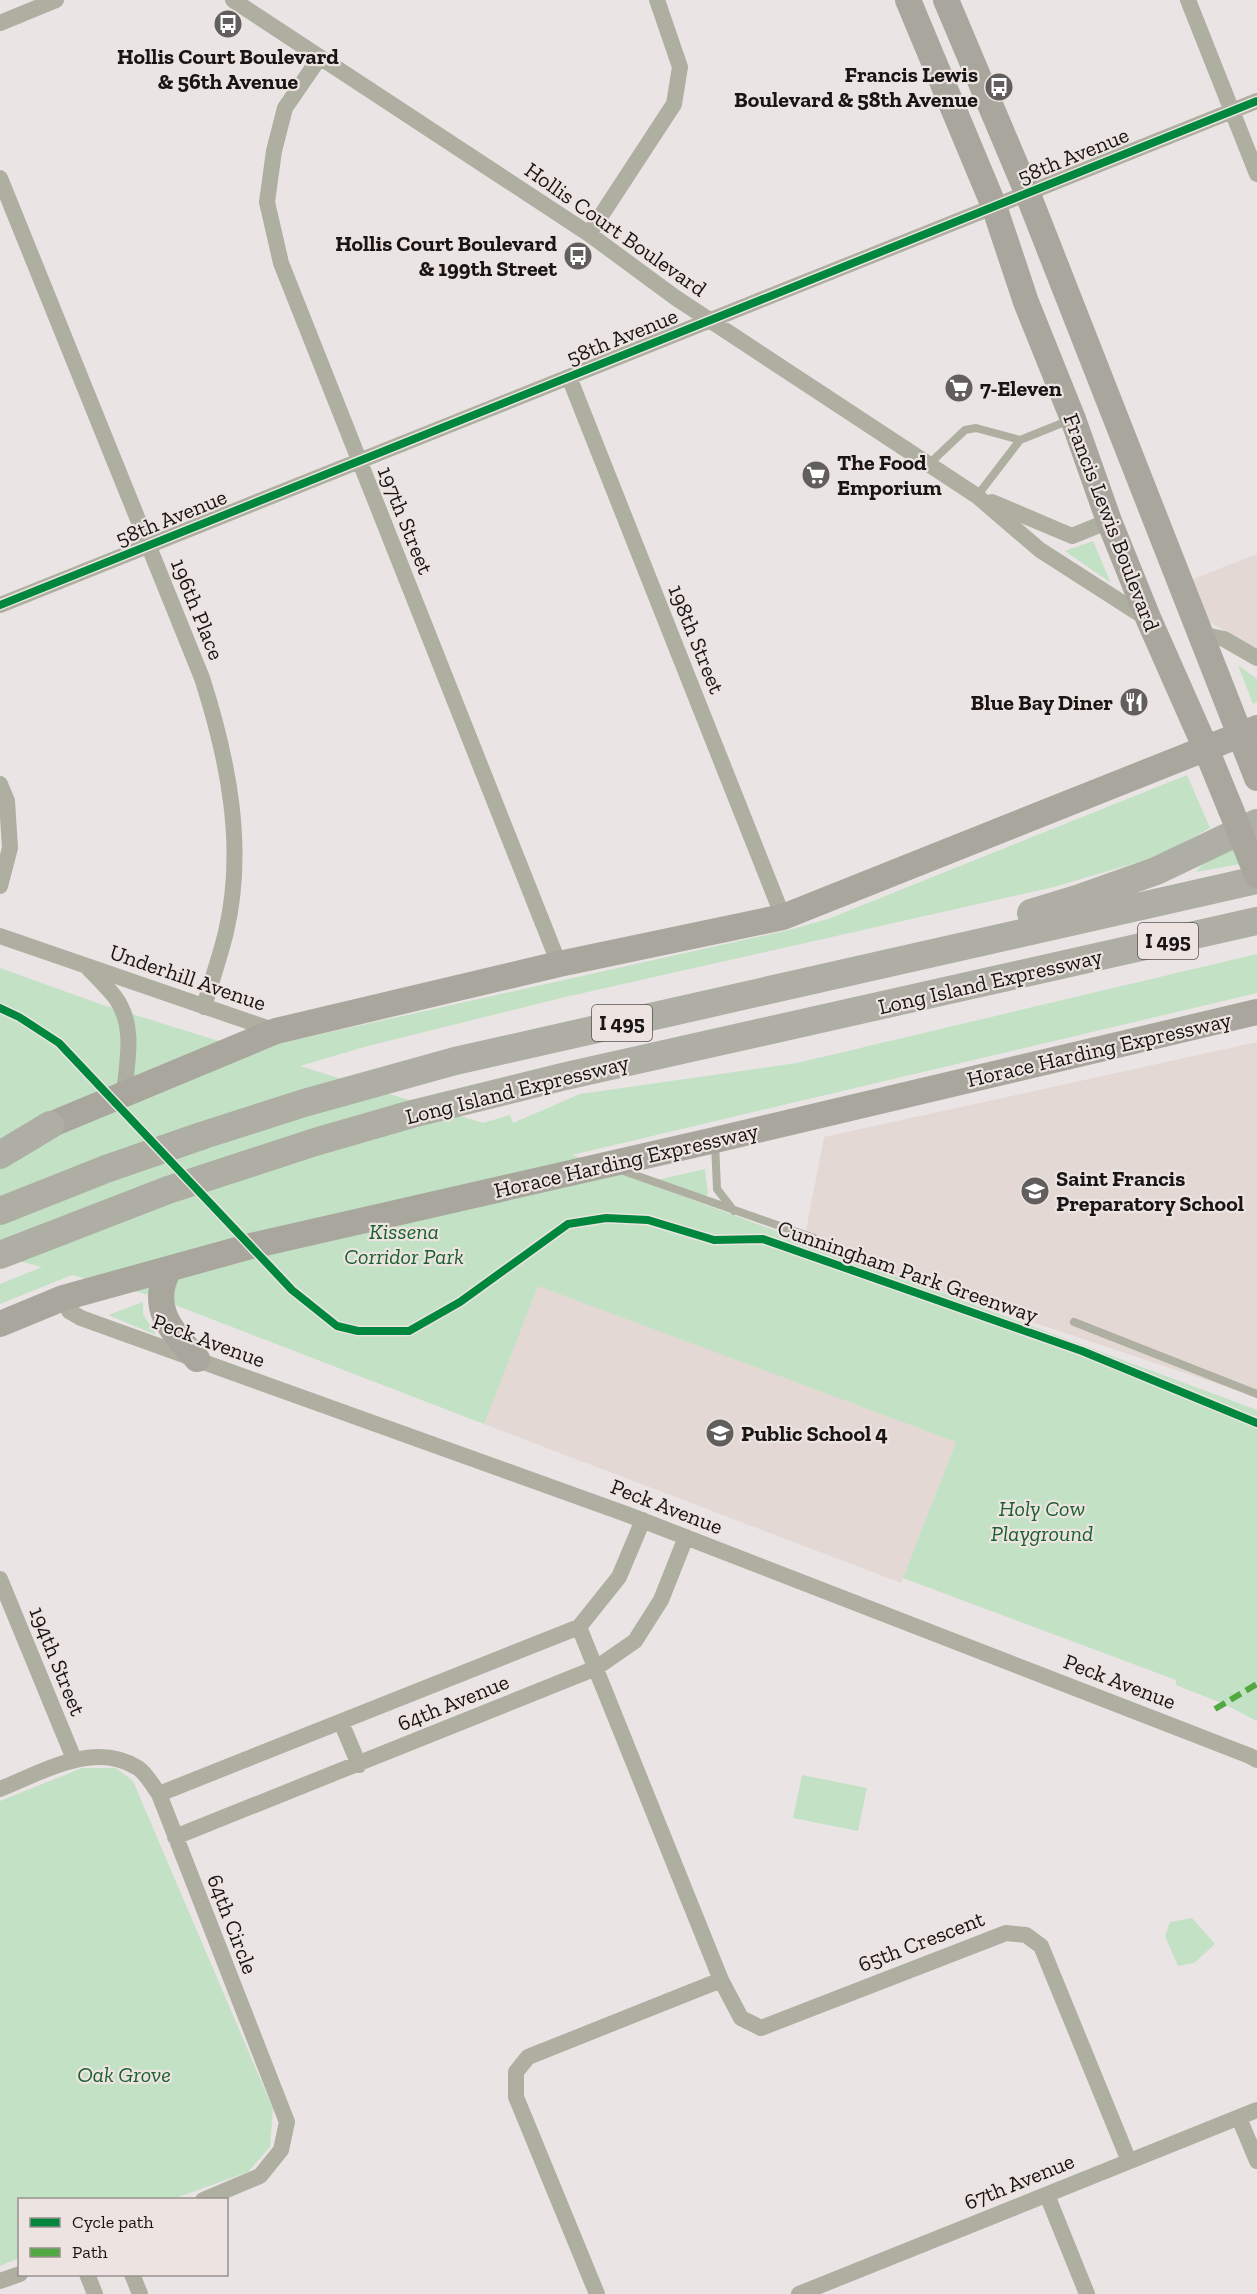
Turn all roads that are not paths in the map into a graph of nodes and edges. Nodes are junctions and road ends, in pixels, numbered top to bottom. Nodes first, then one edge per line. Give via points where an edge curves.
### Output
1 (56, 0) edge
2 (233, 0) edge
3 (657, 0) edge
4 (908, 0) edge
5 (946, 0) edge
6 (1188, 0) edge
7 (0, 23) edge
8 (320, 57) junction
9 (1257, 101) edge
10 (1232, 111) junction
11 (1257, 174) edge
12 (0, 178) edge
13 (1027, 192) junction
14 (994, 206) junction
15 (589, 234) junction
16 (709, 320) junction
17 (569, 377) junction
18 (1073, 419) junction
19 (1020, 440) junction
20 (358, 461) junction
21 (929, 464) junction
22 (977, 496) junction
23 (1109, 521) junction
24 (148, 546) junction
25 (0, 605) edge
26 (1149, 620) junction
27 (1201, 634) junction
28 (1257, 658) edge
29 (1249, 732) edge
30 (1206, 748) junction
31 (1257, 778) edge
32 (0, 784) edge
33 (1257, 823) edge
34 (1257, 875) edge
35 (1257, 880) edge
36 (0, 886) edge
37 (783, 917) junction
38 (1257, 921) edge
39 (1257, 933) edge
40 (0, 936) edge
41 (1078, 961) junction
42 (559, 964) junction
43 (86, 966) junction
44 (770, 989) junction
45 (204, 1007) junction
46 (1257, 1012) edge
47 (276, 1031) junction
48 (124, 1094) junction
49 (50, 1125) joint
50 (715, 1140) junction
51 (0, 1155) edge
52 (606, 1166) junction
53 (0, 1211) edge
54 (735, 1211) junction
55 (814, 1238) dead end
56 (0, 1255) edge
57 (169, 1269) junction
58 (63, 1298) junction
59 (1074, 1322) dead end
60 (0, 1324) edge
61 (197, 1359) junction
62 (1257, 1394) edge
63 (643, 1520) junction
64 (686, 1537) junction
65 (0, 1579) edge
66 (579, 1626) junction
67 (596, 1668) junction
68 (341, 1722) junction
69 (74, 1759) junction
70 (1257, 1760) edge
71 (359, 1765) junction
72 (0, 1789) edge
73 (159, 1794) junction
74 (175, 1837) junction
75 (721, 1980) junction
76 (1257, 2110) edge
77 (1239, 2118) junction
78 (1129, 2160) junction
79 (1257, 2162) edge
80 (1047, 2194) junction
81 (205, 2198) edge
82 (18, 2275) edge
83 (88, 2276) edge
84 (133, 2276) edge
85 (0, 2281) edge
86 (95, 2294) edge
87 (140, 2294) edge
88 (597, 2294) edge
89 (799, 2294) edge
90 (1087, 2294) edge

1 - 7 street
2 - 8 street, Hollis Court Boulevard
3 - 15 street via 680,67 674,104
4 - 14 main road, Francis Lewis Boulevard
5 - 13 main road, Francis Lewis Boulevard
6 - 10 street
8 - 15 street, Hollis Court Boulevard
8 - 20 street, 197th Street via 285,108 267,202 281,263
9 - 10 street, 58th Avenue
10 - 11 street
10 - 13 street, 58th Avenue
12 - 24 street, 196th Place
13 - 14 street, 58th Avenue
13 - 27 main road, Francis Lewis Boulevard
14 - 16 street, 58th Avenue
14 - 18 main road, Francis Lewis Boulevard via 1026,302
15 - 16 street, Hollis Court Boulevard
16 - 17 street, 58th Avenue
16 - 21 street, Hollis Court Boulevard
17 - 20 street, 58th Avenue
17 - 37 street, 198th Street
18 - 19 lane
18 - 23 main road, Francis Lewis Boulevard
19 - 21 lane via 976,428 965,430
19 - 22 lane
20 - 24 street, 58th Avenue
20 - 42 street, 197th Street
21 - 22 street, Hollis Court Boulevard
22 - 23 street via 1072,536
22 - 26 street, Hollis Court Boulevard via 1040,550
23 - 26 main road, Francis Lewis Boulevard
24 - 25 street, 58th Avenue
24 - 45 street, 196th Place via 202,678 215,720 232,810 232,890 226,930
26 - 30 main road, Francis Lewis Boulevard
27 - 28 street via 1224,639
27 - 29 main road, Francis Lewis Boulevard
29 - 30 main road
29 - 31 main road, Francis Lewis Boulevard
30 - 34 main road, Francis Lewis Boulevard, bridge
30 - 37 main road
32 - 36 street via 7,801 10,848
33 - 44 highway via 1116,886
35 - 44 highway, Long Island Expressway / I 495
37 - 42 main road
38 - 41 highway, Long Island Expressway / I 495
39 - 41 highway
40 - 43 street, Underhill Avenue
41 - 56 highway, Long Island Expressway / I 495 via 412,1114 168,1190
42 - 47 main road
43 - 45 street, Underhill Avenue
43 - 48 street, Underhill Avenue via 114,996 126,1018 129,1035
44 - 53 highway, Long Island Expressway / I 495 via 506,1048 354,1089 153,1152
45 - 47 street, Underhill Avenue
46 - 50 main road, Horace Harding Expressway
47 - 48 main road
48 - 49 main road
49 - 51 highway
50 - 52 main road, Horace Harding Expressway
50 - 54 lane via 717,1189
52 - 54 lane
52 - 57 main road, Horace Harding Expressway via 251,1246
54 - 55 lane
57 - 58 main road, Horace Harding Expressway
57 - 61 main road via 160,1292 169,1328
58 - 60 main road, Horace Harding Expressway
58 - 61 street, Peck Avenue via 69,1311 81,1318
59 - 62 lane
61 - 63 street, Peck Avenue
63 - 64 street, Peck Avenue
63 - 66 street, 64th Avenue via 620,1577
64 - 67 street, 64th Avenue via 661,1600 635,1641
64 - 70 street, Peck Avenue
65 - 69 street, 194th Street
66 - 67 street, 65th Crescent
66 - 68 street, 64th Avenue
67 - 71 street, 64th Avenue
67 - 75 street, 65th Crescent
68 - 71 street
68 - 73 street, 64th Avenue
69 - 72 street, 64th Circle
69 - 73 street, 64th Circle via 106,1755 140,1769
71 - 74 street, 64th Avenue
73 - 74 street, 64th Circle
74 - 81 street, 64th Circle via 287,2122 281,2150 260,2176
75 - 78 street, 65th Crescent via 741,2018 761,2028 1006,1933 1026,1935 1041,1946
75 - 88 street via 528,2057 516,2072 516,2097
76 - 77 street, 67th Avenue
77 - 78 street, 67th Avenue
77 - 79 street
78 - 80 street, 67th Avenue
80 - 89 street, 67th Avenue
80 - 90 street
82 - 85 street
83 - 86 street
84 - 87 street

